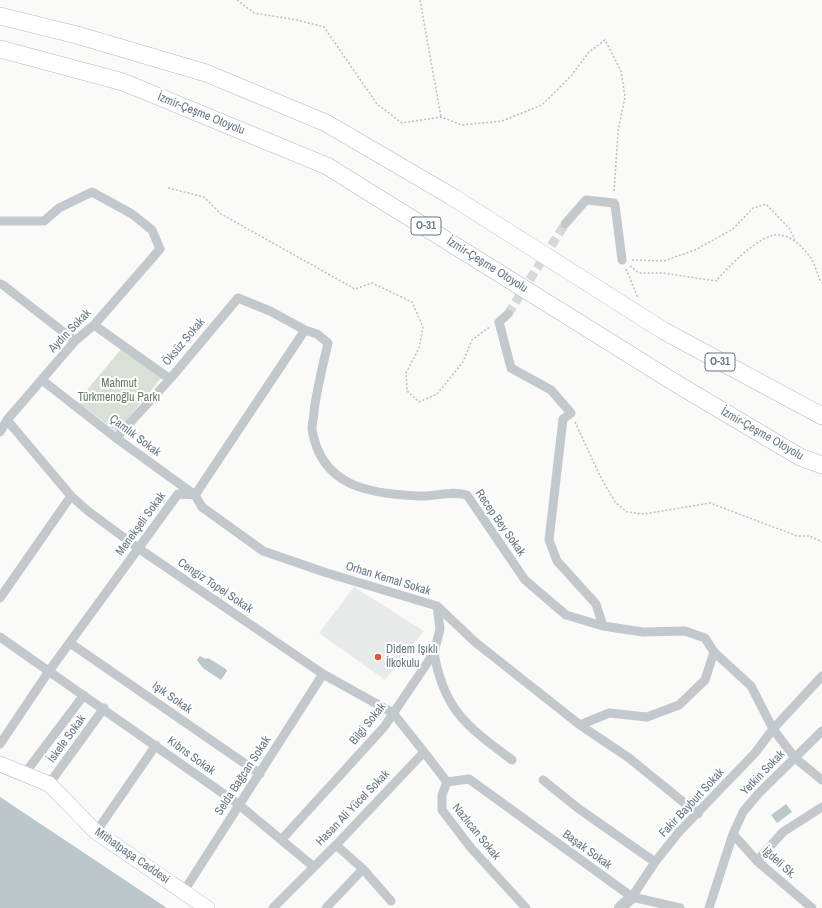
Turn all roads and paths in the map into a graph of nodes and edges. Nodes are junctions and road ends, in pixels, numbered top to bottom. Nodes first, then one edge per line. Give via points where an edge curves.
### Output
1 (237, 0) edge
2 (420, 0) edge
3 (0, 16) edge
4 (0, 49) edge
5 (441, 117) junction
6 (168, 188) dead end
7 (614, 203) junction
8 (0, 221) edge
9 (565, 224) tunnel mouth
10 (795, 241) junction
11 (622, 260) junction
12 (0, 284) edge
13 (822, 284) edge
14 (238, 298) joint
15 (508, 314) tunnel mouth
16 (640, 315) junction
17 (499, 322) junction
18 (94, 325) junction
19 (304, 330) junction
20 (75, 341) junction
21 (170, 379) junction
22 (42, 380) junction
23 (571, 413) junction
24 (822, 416) edge
25 (7, 420) junction
26 (0, 432) edge
27 (116, 438) junction
28 (822, 465) edge
29 (195, 495) junction
30 (71, 496) junction
31 (822, 542) edge
32 (138, 548) junction
33 (0, 598) edge
34 (437, 606) junction
35 (603, 626) junction
36 (0, 637) edge
37 (70, 643) junction
38 (714, 652) junction
39 (434, 653) junction
40 (49, 671) junction
41 (323, 674) junction
42 (822, 676) edge
43 (84, 695) junction
44 (104, 708) junction
45 (393, 714) junction
46 (580, 725) junction
47 (773, 729) junction
48 (822, 731) edge
49 (0, 744) edge
50 (156, 745) junction
51 (424, 752) junction
52 (795, 758) junction
53 (512, 760) dead end
54 (0, 764) edge
55 (25, 773) junction
56 (260, 774) junction
57 (543, 780) dead end
58 (822, 780) edge
59 (448, 782) junction
60 (49, 784) junction
61 (238, 804) junction
62 (822, 806) edge
63 (698, 814) junction
64 (96, 832) junction
65 (733, 834) junction
66 (282, 839) junction
67 (336, 845) junction
68 (757, 860) junction
69 (655, 862) junction
70 (314, 867) junction
71 (363, 869) junction
72 (184, 892) junction
73 (632, 897) junction
74 (391, 901) dead end
75 (208, 908) edge
76 (272, 908) edge
77 (326, 908) edge
78 (525, 908) edge
79 (620, 908) edge
80 (680, 908) edge
81 (709, 908) edge
82 (812, 908) edge

1 - 5 path via 254,13 324,27 377,104 402,123
2 - 5 path
3 - 16 highway, O-31 via 77,35 206,73 326,123 451,196
4 - 28 highway, İzmir-Çeşme Otoyolu / O-31 via 123,82 327,166 677,384 800,457
5 - 7 path via 462,125 502,122 542,105 571,76 589,52 605,40 622,71 625,97 618,132
6 - 17 path via 204,197 221,214 354,289 372,283 412,302 423,327 419,348 406,373 406,391 419,402 437,394 463,362 472,340
7 - 9 street via 586,200
7 - 11 street
8 - 18 street, Aydın Sokak via 44,221 59,208 92,192 132,214 152,230 160,249
10 - 11 path via 780,234 768,236 730,264 716,281 663,273 639,273
10 - 11 path via 789,228 766,204 753,208 732,229 697,249 664,261
10 - 13 path via 812,260
11 - 16 path via 638,296
12 - 20 street
14 - 19 street, Recep Bey Sokak via 270,311
14 - 21 street, Öksüz Sokak
15 - 17 street
16 - 24 highway, O-31 via 664,331
17 - 23 street via 511,368 551,390
18 - 20 street, Aydın Sokak
18 - 21 street
19 - 29 street
19 - 35 street, Recep Bey Sokak via 317,334 328,343 312,428 319,451 331,471 348,484 378,492 420,496 455,492 467,495 525,580 566,615
20 - 22 street, Aydın Sokak
21 - 27 street, Öksüz Sokak
22 - 25 street, Aydın Sokak
22 - 27 street, Çamlık Sokak
23 - 31 path via 600,476 615,502 627,512 644,514 710,503 797,536 810,536
23 - 35 street via 563,419 549,540 557,561 596,604
25 - 26 street, Aydın Sokak
25 - 30 street, Cengiz Topel Sokak
27 - 29 street, Çamlık Sokak
29 - 32 street, Menekşeli Sokak via 178,494
29 - 34 street, Orhan Kemal Sokak via 202,507 263,551
30 - 32 street, Cengiz Topel Sokak
30 - 33 street
32 - 37 street, Menekşeli Sokak
32 - 41 street, Cengiz Topel Sokak
34 - 39 street, Bilgi Sokak via 440,629
34 - 46 street, Orhan Kemal Sokak via 475,642
35 - 38 street, Recep Bey Sokak via 643,632 685,631 705,638
36 - 40 street, Kıbrıs Sokak
37 - 40 street, Menekşeli Sokak
37 - 56 street, Işık Sokak
38 - 46 street via 705,680 679,705 647,717 609,713
38 - 47 street, Recep Bey Sokak via 751,686
39 - 45 street, Bilgi Sokak
39 - 53 street via 438,674 451,704 470,728
40 - 43 street, Kıbrıs Sokak
40 - 49 street, Menekşeli Sokak
41 - 45 street, Cengiz Topel Sokak
41 - 56 street, Selda Bağcan Sokak
42 - 47 street, Fakir Bayburt Sokak
43 - 44 street, Kıbrıs Sokak
43 - 55 street
44 - 50 street, Kıbrıs Sokak
44 - 60 street, İskele Sokak
45 - 51 street, Cengiz Topel Sokak
45 - 66 street, Bilgi Sokak
46 - 63 street, Orhan Kemal Sokak via 629,758
47 - 52 street, Recep Bey Sokak
47 - 63 street, Fakir Bayburt Sokak via 755,753
48 - 52 street, Yetkin Sokak
50 - 61 street, Kıbrıs Sokak
50 - 64 street
51 - 59 street
51 - 67 street, Hasan Ali Yücel Sokak
52 - 58 street, Recep Bey Sokak
52 - 65 street, Yetkin Sokak via 743,812
54 - 55 main road, Mithatpaşa Caddesi
55 - 60 main road, Mithatpaşa Caddesi
56 - 61 street, Selda Bağcan Sokak
57 - 69 street via 579,809
59 - 73 street, Başak Sokak via 469,779
59 - 78 street, Nazlıcan Sokak via 442,795 442,810 471,848
60 - 64 main road, Mithatpaşa Caddesi
61 - 66 street, Kıbrıs Sokak
61 - 72 street, Selda Bağcan Sokak
62 - 68 street via 783,832
63 - 69 street, Fakir Bayburt Sokak via 679,832
64 - 72 main road, Mithatpaşa Caddesi
65 - 68 street, İğdeli Sk.
65 - 81 street, Yetkin Sokak
66 - 70 street, Kıbrıs Sokak
67 - 70 street, Hasan Ali Yücel Sokak
67 - 71 street
68 - 82 street, İğdeli Sk.
69 - 73 street, Fakir Bayburt Sokak
70 - 76 street, Hasan Ali Yücel Sokak
71 - 74 street
71 - 77 street
72 - 75 main road, Mithatpaşa Caddesi
73 - 79 street
73 - 80 street, Başak Sokak

